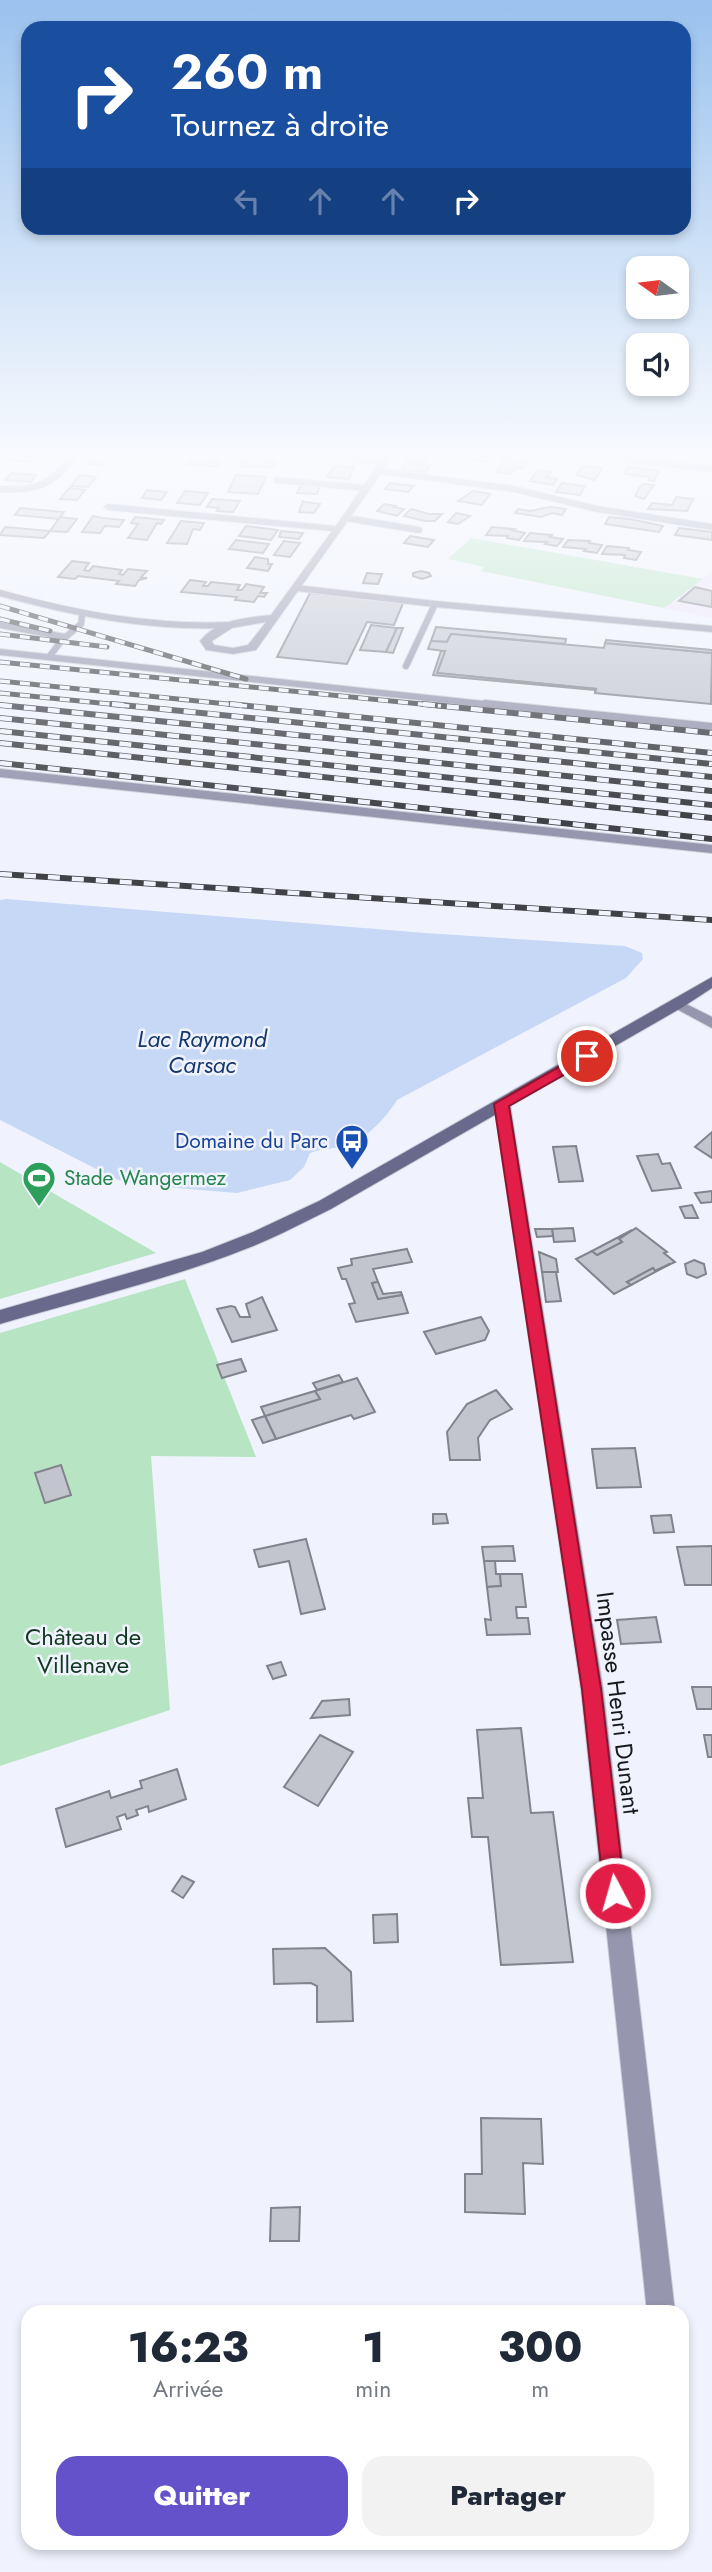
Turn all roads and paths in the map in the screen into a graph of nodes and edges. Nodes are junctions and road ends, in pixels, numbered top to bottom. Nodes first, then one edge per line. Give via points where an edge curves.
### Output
1 (307, 573) edge
2 (296, 588) junction
3 (0, 593) edge
4 (435, 604) junction
5 (82, 616) junction
6 (274, 618) junction
7 (0, 625) edge
8 (228, 625) junction
9 (712, 629) edge
10 (65, 637) junction
11 (0, 652) edge
12 (49, 657) junction
13 (406, 666) dead end
14 (712, 727) edge
15 (0, 773) edge
16 (712, 849) edge
17 (712, 981) edge
18 (678, 1004) junction
19 (712, 1023) edge
20 (502, 1104) junction
21 (0, 1317) edge
22 (661, 2305) edge

1 - 2 street
2 - 4 lane
2 - 6 street
3 - 5 lane
4 - 9 lane
4 - 13 lane
5 - 8 lane via 128,623
5 - 10 lane via 81,624
6 - 8 street
6 - 8 street via 252,648 210,648 206,641 215,630
7 - 10 lane
10 - 12 lane
11 - 12 lane
12 - 14 lane
15 - 16 lane
17 - 18 street
18 - 19 street
18 - 20 street
20 - 21 street via 265,1234
20 - 22 street, Impasse Henri Dunant via 593,1696

